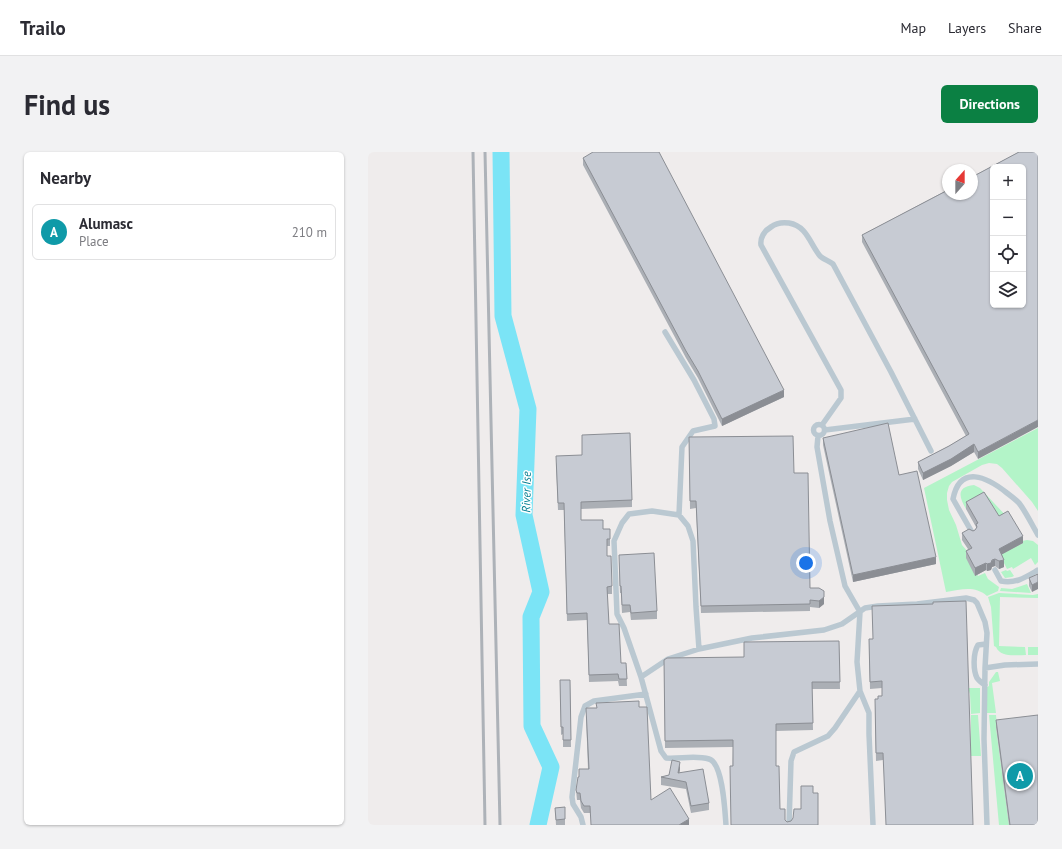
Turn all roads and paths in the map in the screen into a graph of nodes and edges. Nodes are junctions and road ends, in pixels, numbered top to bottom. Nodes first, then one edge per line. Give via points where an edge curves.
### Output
1 (666, 332) dead end
2 (915, 419) junction
3 (823, 428) junction
4 (818, 436) junction
5 (931, 451) dead end
6 (679, 515) junction
7 (973, 534) edge
8 (1038, 535) edge
9 (995, 570) dead end
10 (1038, 570) edge
11 (860, 612) junction
12 (986, 644) junction
13 (699, 649) junction
14 (1038, 664) edge
15 (985, 668) junction
16 (641, 677) junction
17 (985, 685) junction
18 (860, 691) junction
19 (646, 694) junction
20 (583, 825) edge
21 (726, 825) edge
22 (789, 825) edge
23 (873, 825) edge
24 (987, 825) edge

1 - 6 lane via 694,380 715,426 693,432 682,447
2 - 3 lane
2 - 3 lane via 833,264 821,258 801,228 783,222 772,226 764,233 761,245 841,390 841,398
2 - 5 lane
3 - 4 lane via 823,434
3 - 4 lane via 816,425 813,429
4 - 11 lane via 817,447 830,521 845,586
6 - 13 lane via 688,526 693,541
6 - 16 lane via 652,511 629,514 614,541 617,614
7 - 8 lane via 953,499 958,485 964,479 982,477 1019,503
9 - 10 lane via 1001,581 1010,583
11 - 12 lane via 865,608 878,606 966,598 974,600 985,622
11 - 13 lane via 842,624 824,630 752,638
11 - 18 lane via 857,662
12 - 15 lane
12 - 17 lane via 978,645 975,650 975,672
13 - 16 lane via 668,658
14 - 15 lane
15 - 17 lane
16 - 19 lane
17 - 24 lane
18 - 22 lane via 828,736 794,752 791,761
18 - 23 lane via 869,713
19 - 20 lane via 594,701 585,706 581,716 572,797
19 - 21 lane via 661,751 666,758 702,757 716,764 725,799

